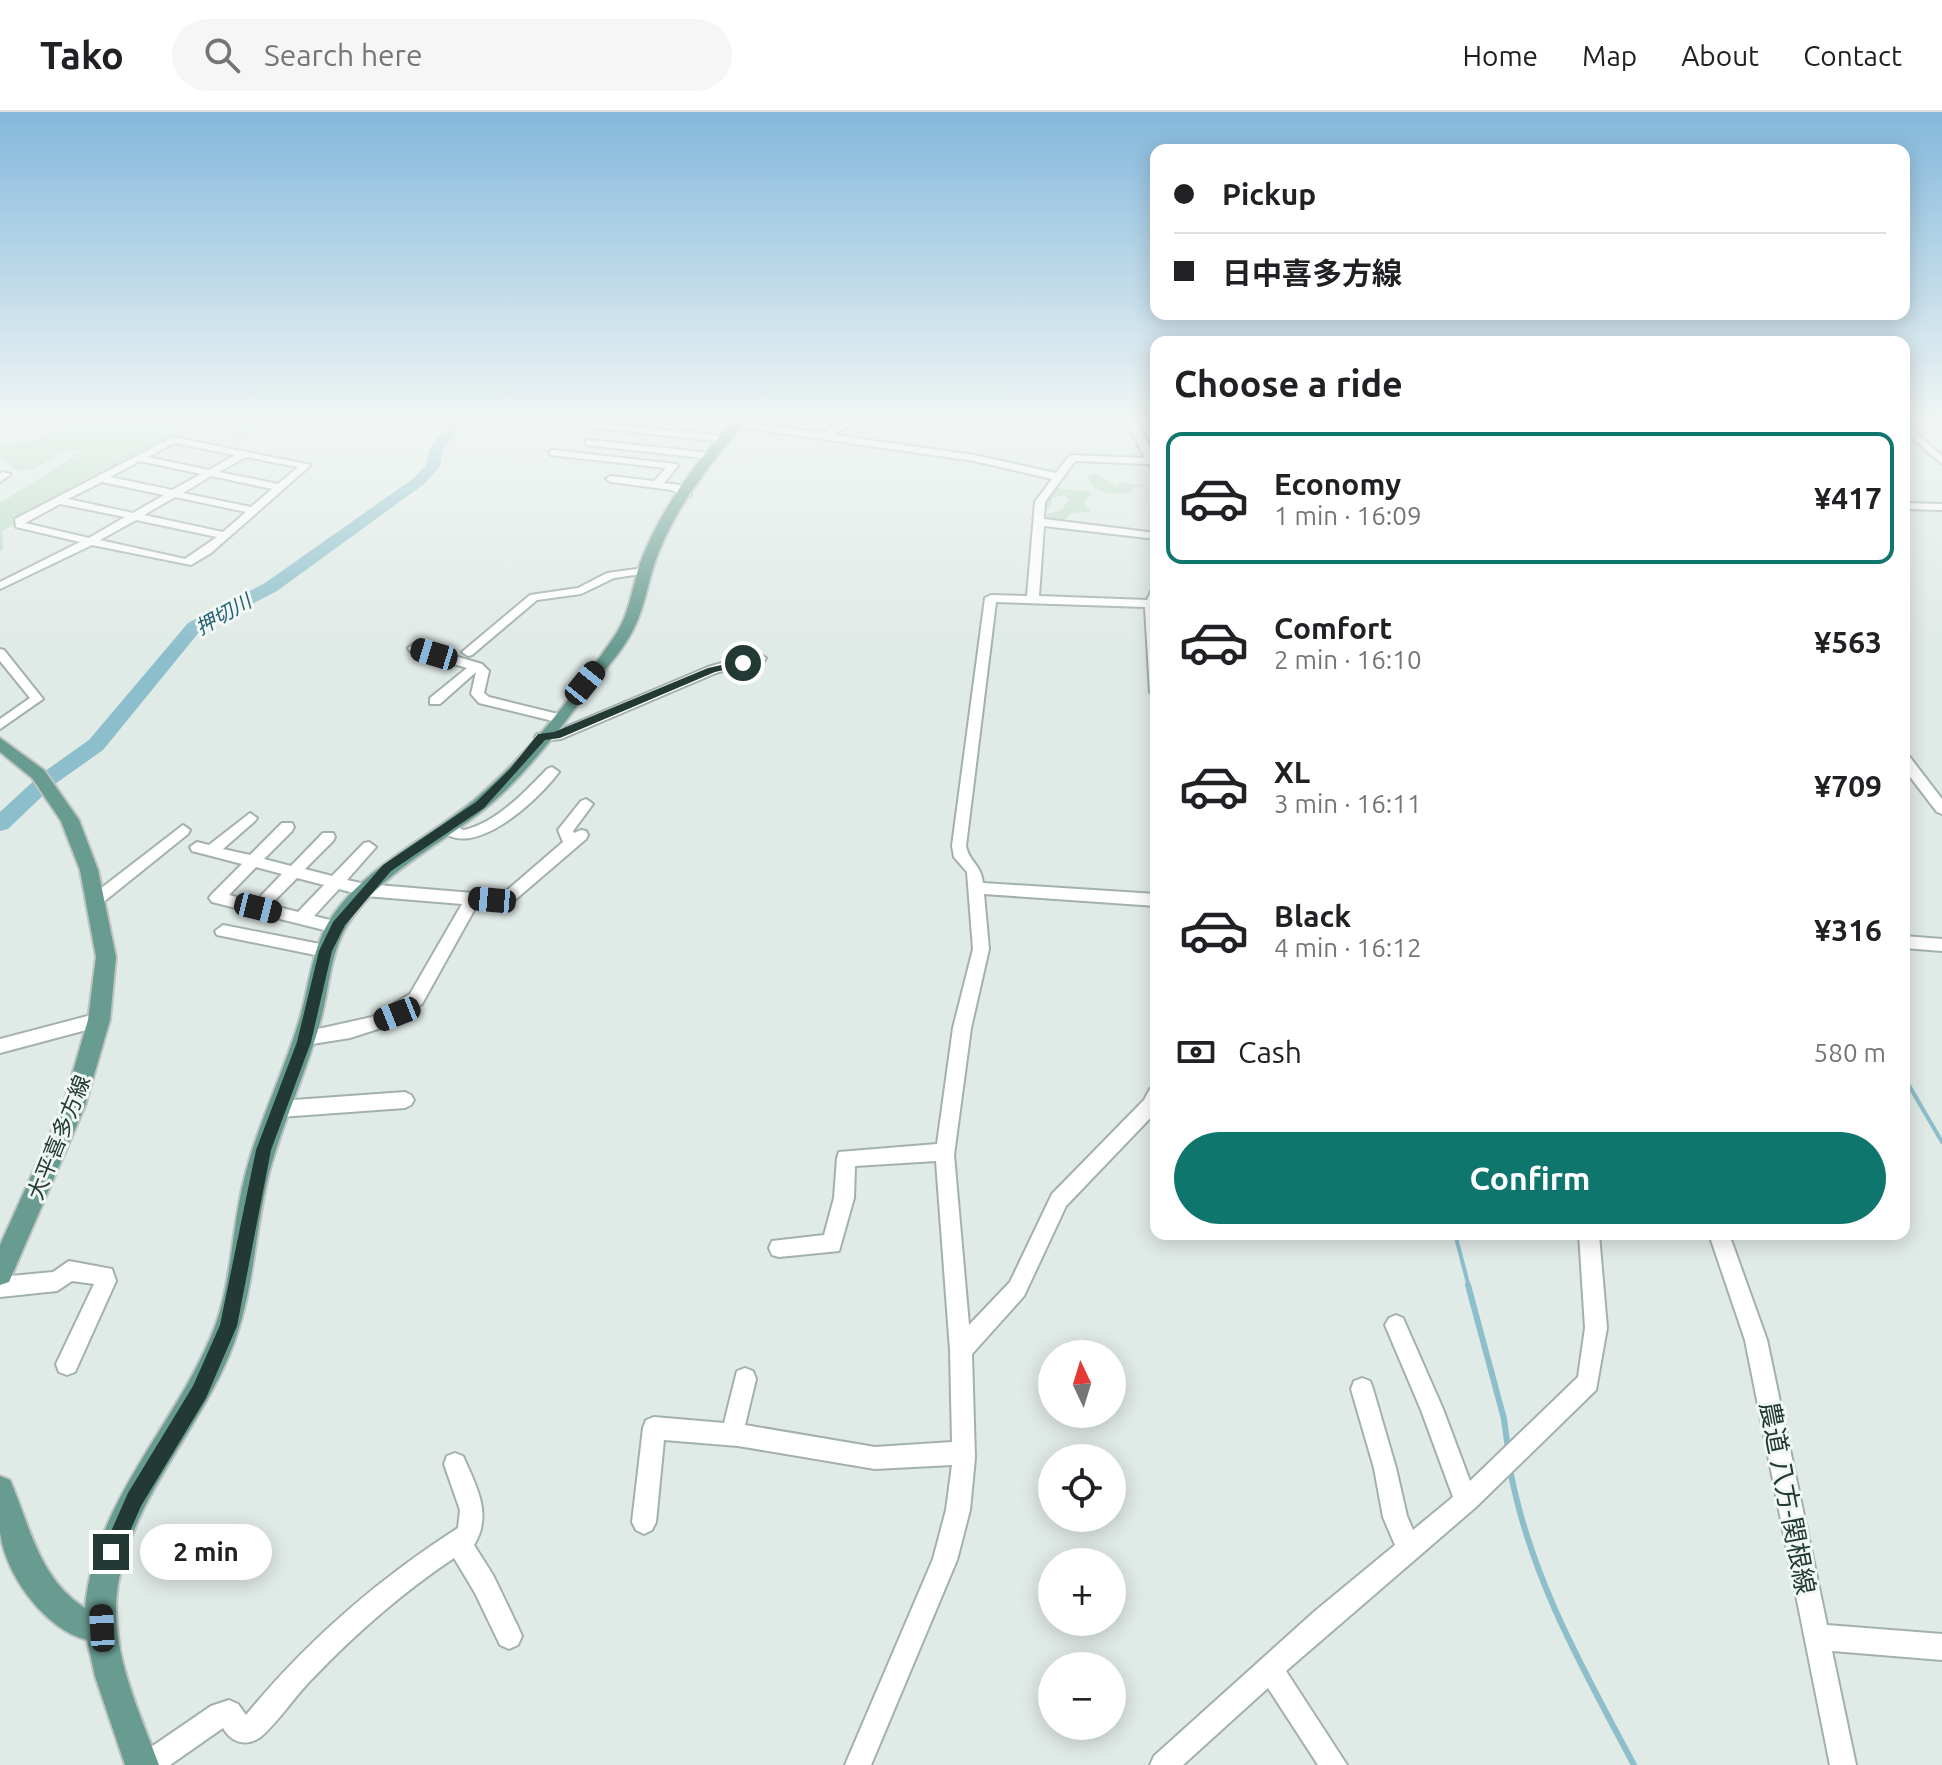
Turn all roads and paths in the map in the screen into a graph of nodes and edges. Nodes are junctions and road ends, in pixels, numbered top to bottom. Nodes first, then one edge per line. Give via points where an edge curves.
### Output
1 (65, 496) edge
2 (169, 496) edge
3 (183, 496) edge
4 (267, 496) edge
5 (685, 496) edge
6 (1044, 496) edge
7 (58, 500) junction
8 (1910, 506) edge
9 (1942, 507) edge
10 (251, 510) junction
11 (133, 517) junction
12 (1040, 522) junction
13 (223, 535) junction
14 (1150, 536) edge
15 (91, 541) junction
16 (644, 571) junction
17 (0, 586) edge
18 (1033, 599) junction
19 (1150, 600) edge
20 (414, 648) dead end
21 (468, 652) dead end
22 (0, 653) edge
23 (760, 658) dead end
24 (476, 666) junction
25 (435, 701) dead end
26 (557, 718) junction
27 (0, 725) edge
28 (542, 737) junction
29 (0, 743) edge
30 (1910, 767) edge
31 (552, 772) dead end
32 (586, 804) dead end
33 (1942, 809) edge
34 (250, 818) dead end
35 (287, 827) dead end
36 (446, 828) junction
37 (183, 830) dead end
38 (328, 837) dead end
39 (369, 847) dead end
40 (252, 860) junction
41 (294, 871) junction
42 (335, 881) junction
43 (977, 888) junction
44 (365, 890) junction
45 (473, 898) junction
46 (96, 900) junction
47 (1150, 900) edge
48 (258, 908) junction
49 (301, 919) junction
50 (336, 927) junction
51 (223, 931) dead end
52 (1910, 942) edge
53 (1942, 945) edge
54 (325, 951) junction
55 (99, 1020) junction
56 (306, 1038) junction
57 (0, 1046) edge
58 (405, 1100) dead end
59 (1150, 1106) edge
60 (280, 1109) junction
61 (945, 1152) junction
62 (1589, 1240) edge
63 (1721, 1240) edge
64 (779, 1248) dead end
65 (0, 1273) edge
66 (0, 1287) edge
67 (1396, 1325) dead end
68 (961, 1350) junction
69 (67, 1364) dead end
70 (745, 1379) dead end
71 (1362, 1389) dead end
72 (732, 1434) junction
73 (964, 1453) junction
74 (455, 1464) dead end
75 (0, 1490) edge
76 (1468, 1499) junction
77 (644, 1522) dead end
78 (458, 1541) junction
79 (1409, 1549) junction
80 (102, 1628) junction
81 (509, 1636) dead end
82 (1816, 1637) junction
83 (1942, 1647) edge
84 (1270, 1669) junction
85 (144, 1765) edge
86 (858, 1765) edge
87 (1163, 1765) edge
88 (1334, 1765) edge
89 (1843, 1765) edge

1 - 7 street
2 - 11 street
3 - 10 street
4 - 10 street
5 - 16 main road
6 - 12 street
7 - 11 street
7 - 15 street via 20,525
8 - 9 street
10 - 13 street
11 - 13 street
11 - 15 street
12 - 14 street
12 - 18 street
13 - 15 street via 187,563
15 - 17 street
16 - 21 street via 611,575 581,591 534,597
16 - 26 main road via 627,630
18 - 19 street
18 - 43 street via 991,598 959,846 961,857 974,870
20 - 24 street
22 - 27 street via 37,699
23 - 28 street via 756,665 736,663 712,670 556,736
24 - 25 street
24 - 26 street via 483,671 479,698
26 - 28 main road
28 - 36 main road via 480,805
29 - 46 main road, 大平喜多方線 via 38,774 70,820
30 - 33 street
31 - 36 street via 475,832 461,835
32 - 45 street via 565,830 576,840 502,901
34 - 40 street via 204,849
35 - 40 street
36 - 44 main road via 387,868
37 - 46 street
38 - 41 street
39 - 42 street
40 - 41 street
40 - 48 street via 217,895
41 - 42 street
41 - 48 street
42 - 44 street
42 - 49 street
43 - 47 street
43 - 61 street via 981,949 962,1028
44 - 45 street
44 - 50 main road
45 - 56 street via 416,999 405,1009 344,1034
46 - 55 main road, 大平喜多方線 via 106,957
48 - 49 street
49 - 50 street
50 - 54 main road
51 - 54 street
52 - 53 street
54 - 56 main road
55 - 57 street
55 - 65 main road, 大平喜多方線 via 74,1106
56 - 60 main road
58 - 60 street
59 - 68 street via 1059,1200 1017,1289
60 - 80 main road via 255,1182 228,1326 199,1392 122,1523 103,1582
61 - 64 street via 846,1158 844,1198 832,1244
61 - 68 street
62 - 76 street via 1596,1328 1588,1382
63 - 82 street, 農道 八方-関根線 via 1756,1340
66 - 69 street via 57,1281 69,1271 105,1276
67 - 76 street
68 - 73 street
70 - 72 street
71 - 79 street via 1395,1517
72 - 73 street via 875,1458
72 - 77 street via 654,1428
73 - 86 street via 958,1510 945,1560
74 - 78 street via 473,1515 472,1528
75 - 80 main road via 17,1542 58,1610 88,1627
76 - 79 street
78 - 81 street
78 - 85 street via 339,1634 252,1728 238,1729 229,1713 220,1715
79 - 84 street
80 - 85 main road via 103,1650
82 - 83 street
82 - 89 street, 農道 八方-関根線
84 - 87 street
84 - 88 street

